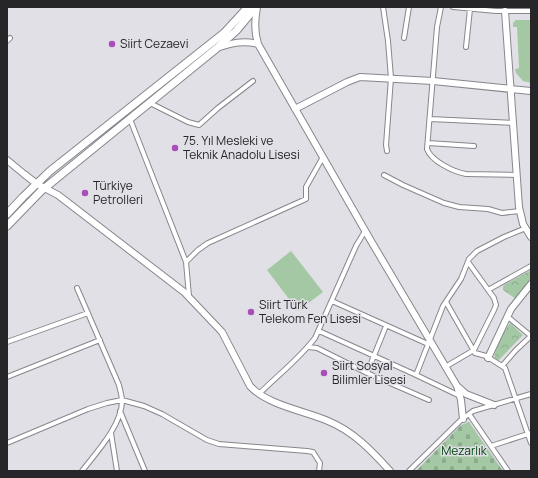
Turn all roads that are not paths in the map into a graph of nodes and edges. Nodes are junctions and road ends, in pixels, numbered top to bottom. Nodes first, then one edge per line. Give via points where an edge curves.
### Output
1 (248, 7) edge
2 (256, 7) edge
3 (383, 7) edge
4 (410, 7) edge
5 (441, 7) edge
6 (453, 7) edge
7 (470, 9) junction
8 (505, 9) edge
9 (531, 12) edge
10 (404, 38) dead end
11 (258, 44) junction
12 (466, 47) dead end
13 (217, 48) junction
14 (391, 78) junction
15 (254, 81) dead end
16 (433, 81) junction
17 (511, 90) junction
18 (531, 91) edge
19 (150, 103) junction
20 (295, 108) junction
21 (130, 119) junction
22 (430, 119) junction
23 (513, 123) junction
24 (428, 143) junction
25 (474, 146) dead end
26 (387, 151) dead end
27 (323, 157) junction
28 (7, 160) edge
29 (384, 175) dead end
30 (517, 175) junction
31 (37, 184) junction
32 (45, 187) junction
33 (520, 211) junction
34 (7, 214) edge
35 (7, 226) edge
36 (526, 228) junction
37 (365, 231) junction
38 (531, 237) edge
39 (186, 262) junction
40 (468, 262) junction
41 (531, 266) edge
42 (531, 284) edge
43 (78, 288) dead end
44 (488, 290) junction
45 (189, 296) junction
46 (332, 301) junction
47 (446, 302) junction
48 (88, 313) junction
49 (508, 317) junction
50 (386, 326) junction
51 (319, 331) junction
52 (531, 336) edge
53 (100, 340) junction
54 (7, 342) edge
55 (429, 342) junction
56 (308, 347) junction
57 (474, 350) junction
58 (374, 355) junction
59 (488, 358) junction
60 (502, 366) junction
61 (445, 367) junction
62 (367, 373) junction
63 (8, 374) edge
64 (416, 375) junction
65 (457, 386) junction
66 (259, 394) junction
67 (531, 394) edge
68 (460, 396) junction
69 (516, 399) junction
70 (122, 400) junction
71 (428, 400) dead end
72 (494, 406) junction
73 (120, 411) junction
74 (469, 414) junction
75 (463, 418) junction
76 (110, 433) junction
77 (529, 434) edge
78 (7, 443) edge
79 (531, 443) edge
80 (491, 446) junction
81 (82, 471) edge
82 (117, 471) edge
83 (146, 471) edge
84 (319, 471) edge
85 (390, 471) edge
86 (409, 471) edge
87 (508, 471) edge

1 - 31 highway via 207,48 50,171
2 - 11 street via 255,34
2 - 13 highway via 236,31
3 - 14 street
4 - 10 street
5 - 16 street
6 - 7 street
7 - 8 street
7 - 12 street
8 - 9 street
8 - 17 street
11 - 13 street via 249,41 236,42
11 - 20 street
13 - 19 highway
14 - 16 street
14 - 20 street via 360,76
14 - 26 street
15 - 19 street via 199,125
16 - 17 street
16 - 22 street
17 - 18 street
17 - 23 street
19 - 21 highway
20 - 27 street
21 - 32 highway
21 - 39 street
22 - 23 street
22 - 24 street
23 - 30 street
24 - 25 street
24 - 30 street via 427,149 434,159 460,173
27 - 37 street
27 - 39 street via 306,187 306,199 208,243
28 - 31 street
29 - 33 street via 444,203 459,207 502,213
30 - 33 street
31 - 32 street
31 - 34 highway
32 - 35 highway
32 - 45 street
33 - 36 street
36 - 38 street
36 - 40 street via 477,251
37 - 46 street
37 - 55 street
39 - 45 street
40 - 44 street
40 - 47 street via 461,279
41 - 44 street
42 - 49 street via 511,309
43 - 48 street
44 - 57 street via 496,305
45 - 66 street via 222,332 250,386
46 - 50 street
46 - 51 street
47 - 55 street
47 - 57 street
48 - 53 street
48 - 54 street
49 - 52 street
49 - 59 street
50 - 55 street
50 - 58 street
51 - 56 street
51 - 58 street
52 - 60 street
53 - 63 street
53 - 70 street via 120,385
55 - 61 street
55 - 64 street
56 - 62 street via 317,348
56 - 66 street
57 - 59 street via 475,353
57 - 61 street
58 - 62 street
58 - 64 street
59 - 60 street
60 - 69 street
61 - 65 street
62 - 71 street
64 - 68 street
65 - 68 street
65 - 72 street via 466,394
66 - 85 street via 330,422 352,434
67 - 69 street
68 - 75 street
69 - 72 street
69 - 77 street
70 - 73 street
70 - 78 street via 88,409
70 - 84 street via 162,414 207,440 219,444 313,452 320,463
72 - 74 street
73 - 76 street
73 - 83 street
74 - 75 street
74 - 80 street
75 - 86 street
76 - 81 street
76 - 82 street
77 - 79 street
77 - 80 street
80 - 87 street

